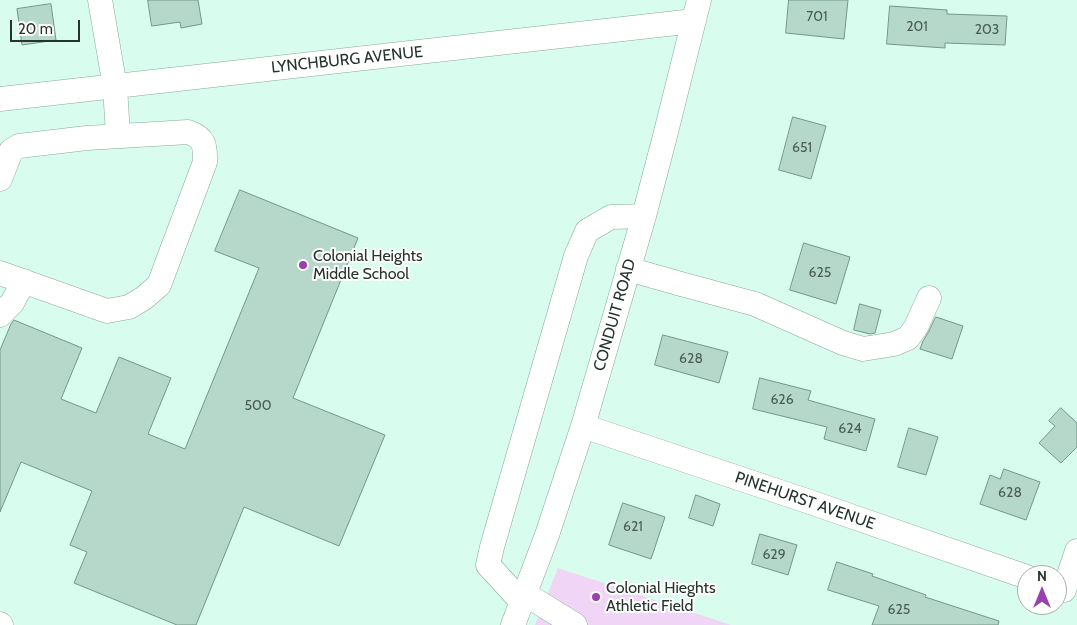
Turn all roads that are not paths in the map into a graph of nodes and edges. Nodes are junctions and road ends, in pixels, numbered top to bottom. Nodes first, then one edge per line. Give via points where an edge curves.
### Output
1 (100, 0) edge
2 (696, 11) edge
3 (115, 86) junction
4 (0, 99) edge
5 (118, 136) junction
6 (0, 179) edge
7 (644, 216) junction
8 (628, 269) junction
9 (0, 273) edge
10 (24, 281) junction
11 (929, 298) dead end
12 (0, 315) edge
13 (583, 426) junction
14 (1077, 551) edge
15 (1017, 574) edge
16 (1067, 586) edge
17 (523, 598) junction
18 (513, 625) edge
19 (575, 625) edge

1 - 3 street
2 - 3 street, LYNCHBURG AVENUE
2 - 7 street, CONDUIT ROAD
3 - 4 street, LYNCHBURG AVENUE
3 - 5 street
5 - 6 street via 19,146 11,152
5 - 10 street via 188,132 197,135 205,148 205,162 159,285 129,307 106,311
7 - 8 street, CONDUIT ROAD
7 - 17 street via 611,217 587,231 576,256 488,565
8 - 11 street via 756,304 863,349 894,344 908,338
8 - 13 street, CONDUIT ROAD
9 - 10 street
10 - 12 street via 12,303
13 - 15 street, PINEHURST AVENUE
13 - 17 street, CONDUIT ROAD
14 - 16 street
17 - 18 street, CONDUIT ROAD
17 - 19 street

